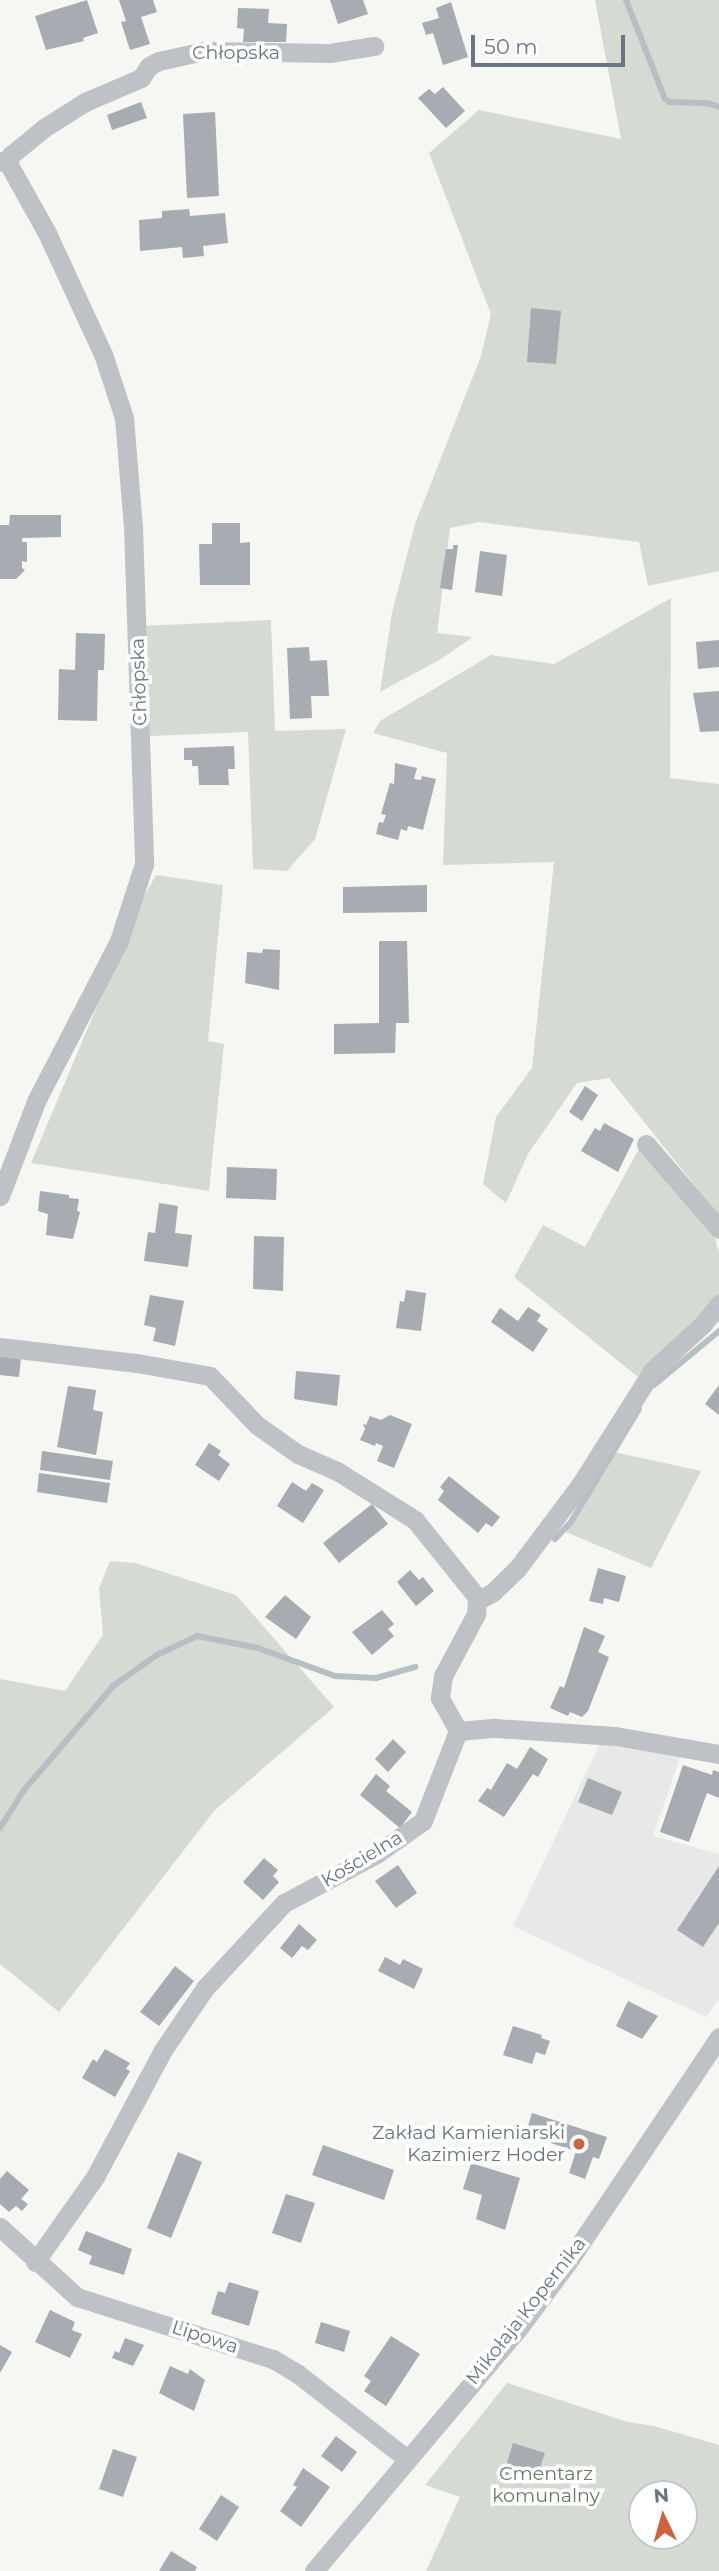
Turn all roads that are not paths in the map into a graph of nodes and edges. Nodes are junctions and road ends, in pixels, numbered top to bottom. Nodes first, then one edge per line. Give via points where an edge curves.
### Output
1 (374, 46) dead end
2 (4, 162) edge
3 (646, 1144) dead end
4 (0, 1196) edge
5 (719, 1229) edge
6 (719, 1304) edge
7 (0, 1347) edge
8 (477, 1601) junction
9 (458, 1731) junction
10 (719, 1754) edge
11 (719, 2037) edge
12 (0, 2227) edge
13 (35, 2262) junction
14 (407, 2459) junction
15 (314, 2571) edge

1 - 2 street, Chłopska via 330,53 204,51 159,61 141,78 85,102 44,128
2 - 4 street, Chłopska via 47,233 103,354 124,418 133,527 144,864 119,941 37,1099
3 - 5 street
6 - 8 street via 703,1325 653,1370 580,1485 517,1569
7 - 8 street via 210,1376 257,1425 298,1454 337,1471 415,1520
8 - 9 street via 476,1614 443,1676 440,1698
9 - 10 street via 495,1728 615,1736
9 - 13 street, Kościelna via 424,1821 378,1853 284,1903 205,1988 163,2050 95,2177
11 - 14 street, Mikołaja Kopernika via 552,2284
12 - 13 street, Lipowa
13 - 14 street, Lipowa via 77,2297 273,2359
14 - 15 street, Mikołaja Kopernika

